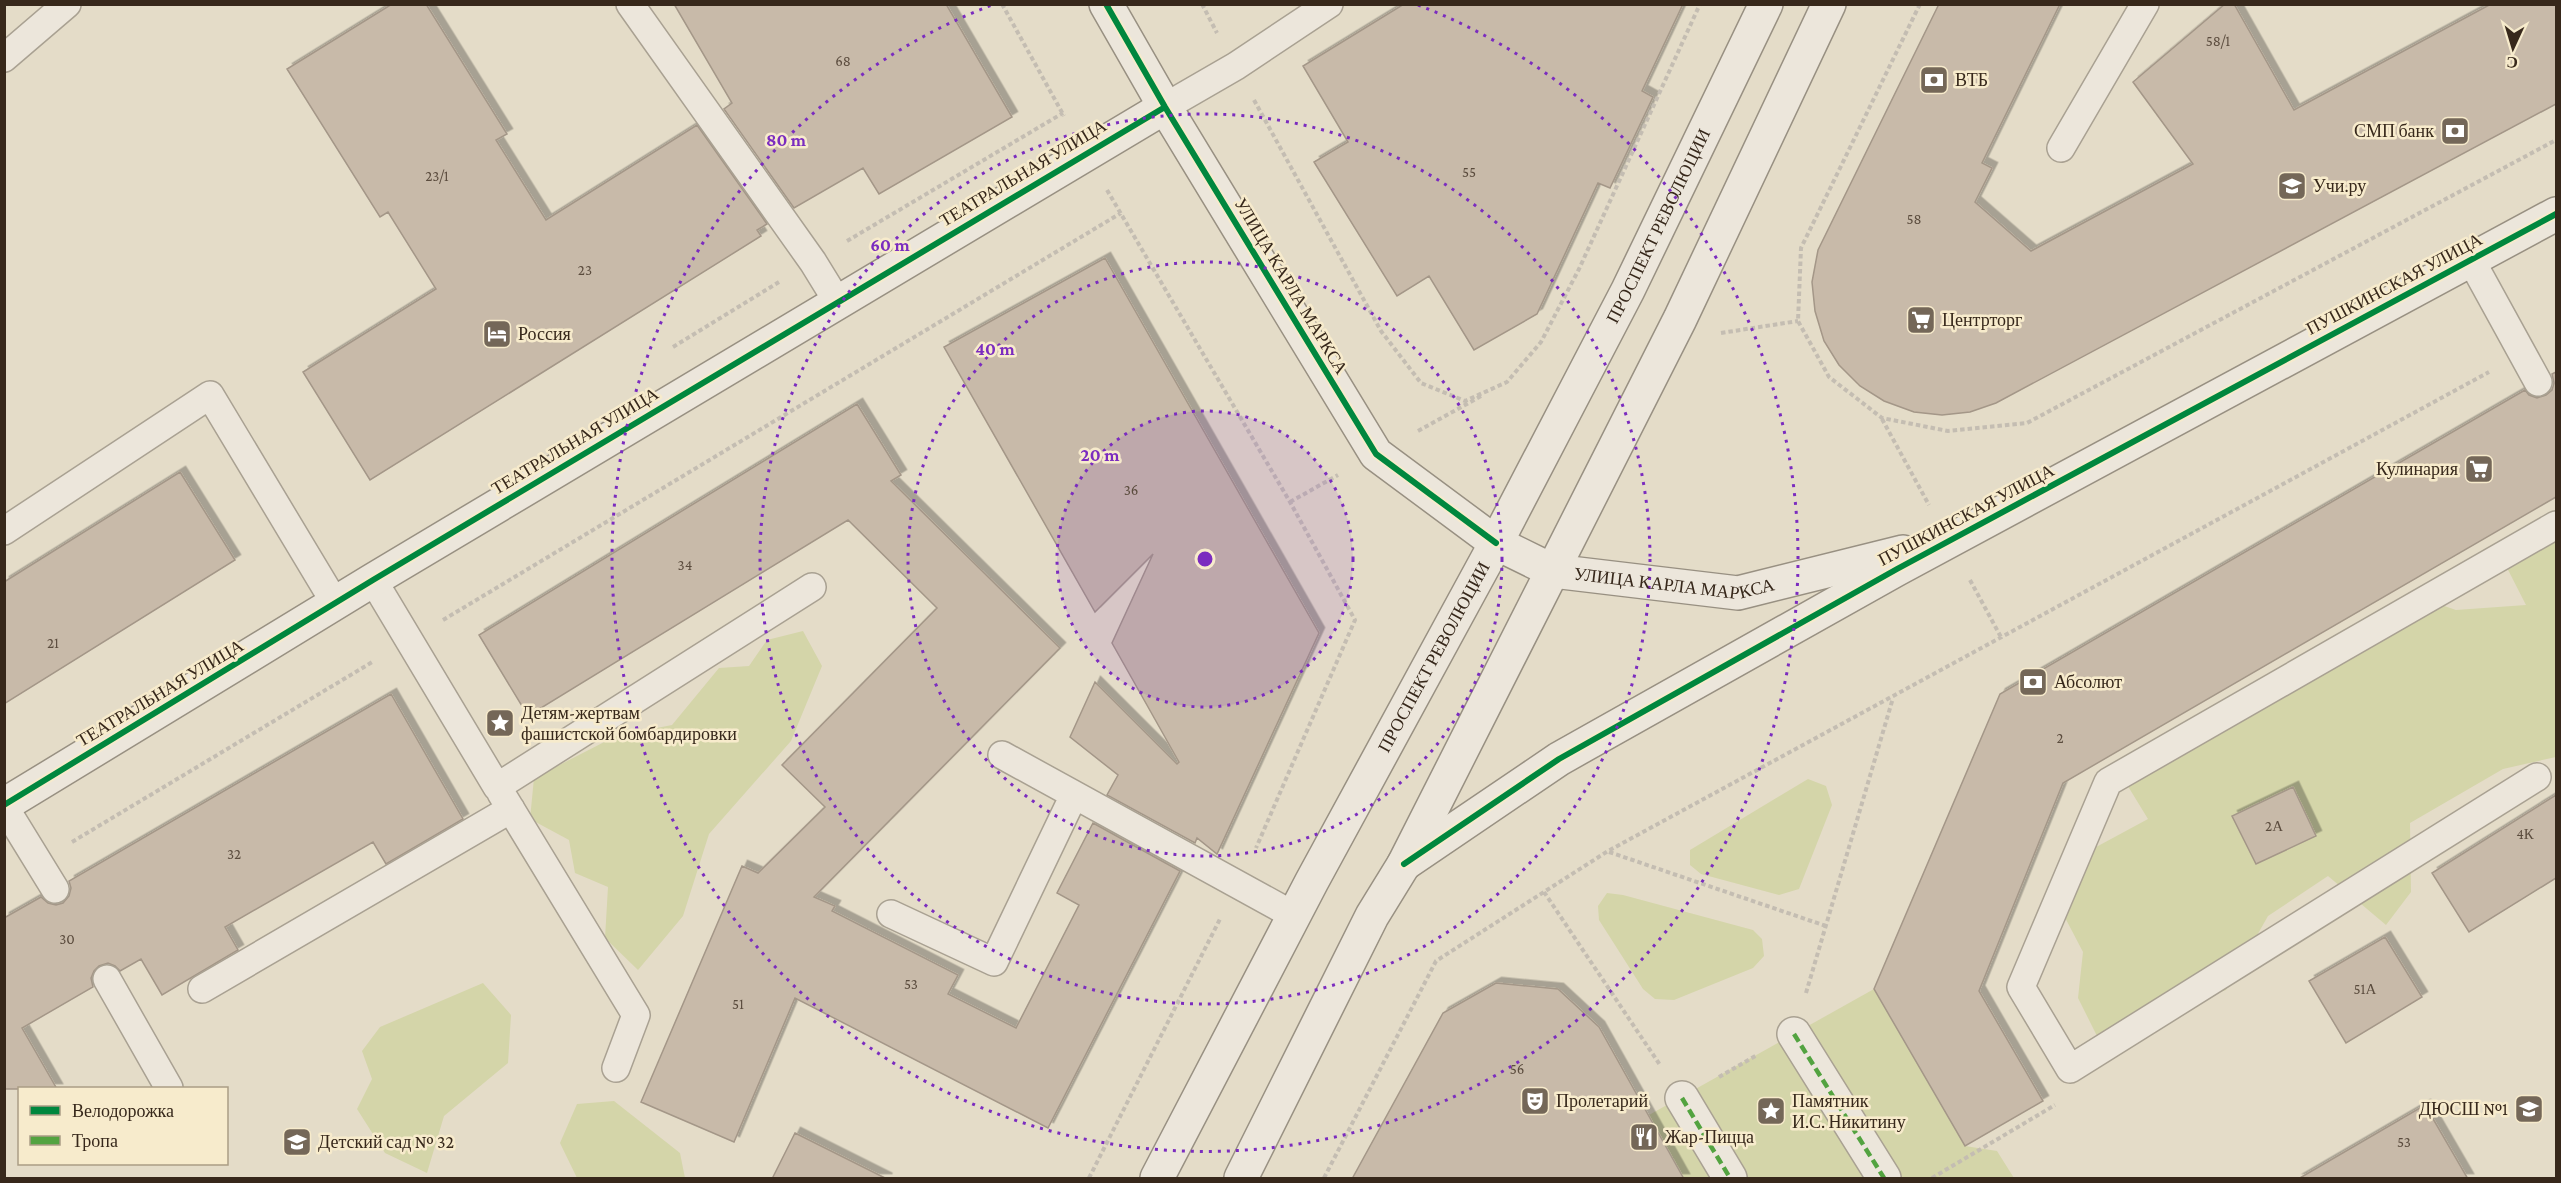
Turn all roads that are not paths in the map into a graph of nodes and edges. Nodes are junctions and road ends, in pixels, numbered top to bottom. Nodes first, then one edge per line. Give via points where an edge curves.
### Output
1 (67, 4) edge
2 (630, 4) edge
3 (1106, 4) edge
4 (1329, 4) edge
5 (1766, 4) edge
6 (1829, 4) edge
7 (2145, 4) edge
8 (4, 58) edge
9 (1165, 107) junction
10 (2061, 148) dead end
11 (2556, 214) edge
12 (2470, 260) junction
13 (837, 301) junction
14 (2538, 382) dead end
15 (2556, 525) edge
16 (4, 531) edge
17 (1949, 541) junction
18 (1496, 543) junction
19 (1553, 570) junction
20 (373, 580) junction
21 (812, 587) dead end
22 (335, 603) junction
23 (1002, 755) dead end
24 (2537, 777) dead end
25 (1074, 795) junction
26 (504, 798) junction
27 (4, 806) edge
28 (1404, 864) junction
29 (55, 889) dead end
30 (891, 915) dead end
31 (1295, 916) junction
32 (107, 979) dead end
33 (202, 989) dead end
34 (1794, 1034) road end
35 (616, 1068) dead end
36 (168, 1087) edge
37 (1682, 1098) road end
38 (1157, 1179) edge
39 (1241, 1179) edge
40 (1730, 1179) edge
41 (1884, 1179) edge

1 - 8 lane
2 - 13 lane
3 - 9 street, УЛИЦА КАРЛА МАРКСА
4 - 9 lane via 1236,66
5 - 18 street, ПРОСПЕКТ РЕВОЛЮЦИИ via 1628,290
6 - 19 street via 1680,319
7 - 10 lane
9 - 13 street, ТЕАТРАЛЬНАЯ УЛИЦА
9 - 18 street, УЛИЦА КАРЛА МАРКСА via 1376,454
11 - 12 street, ПУШКИНСКАЯ УЛИЦА
12 - 14 lane
12 - 17 street, ПУШКИНСКАЯ УЛИЦА
13 - 20 street, ТЕАТРАЛЬНАЯ УЛИЦА
15 - 24 lane via 2108,782 2021,987 2070,1069
16 - 22 lane via 210,395
17 - 19 street, УЛИЦА КАРЛА МАРКСА via 1738,593
17 - 28 street, ПУШКИНСКАЯ УЛИЦА via 1558,759
18 - 19 street, УЛИЦА КАРЛА МАРКСА
18 - 31 street, ПРОСПЕКТ РЕВОЛЮЦИИ
19 - 28 street
20 - 22 street, ТЕАТРАЛЬНАЯ УЛИЦА
20 - 26 lane
21 - 26 lane
22 - 27 street, ТЕАТРАЛЬНАЯ УЛИЦА
23 - 25 lane
25 - 30 lane via 994,962
25 - 31 lane
26 - 33 lane
26 - 35 lane via 636,1015
27 - 29 lane
28 - 39 street via 1372,916
31 - 38 street, ПРОСПЕКТ РЕВОЛЮЦИИ
32 - 36 lane
34 - 41 street
37 - 40 street

